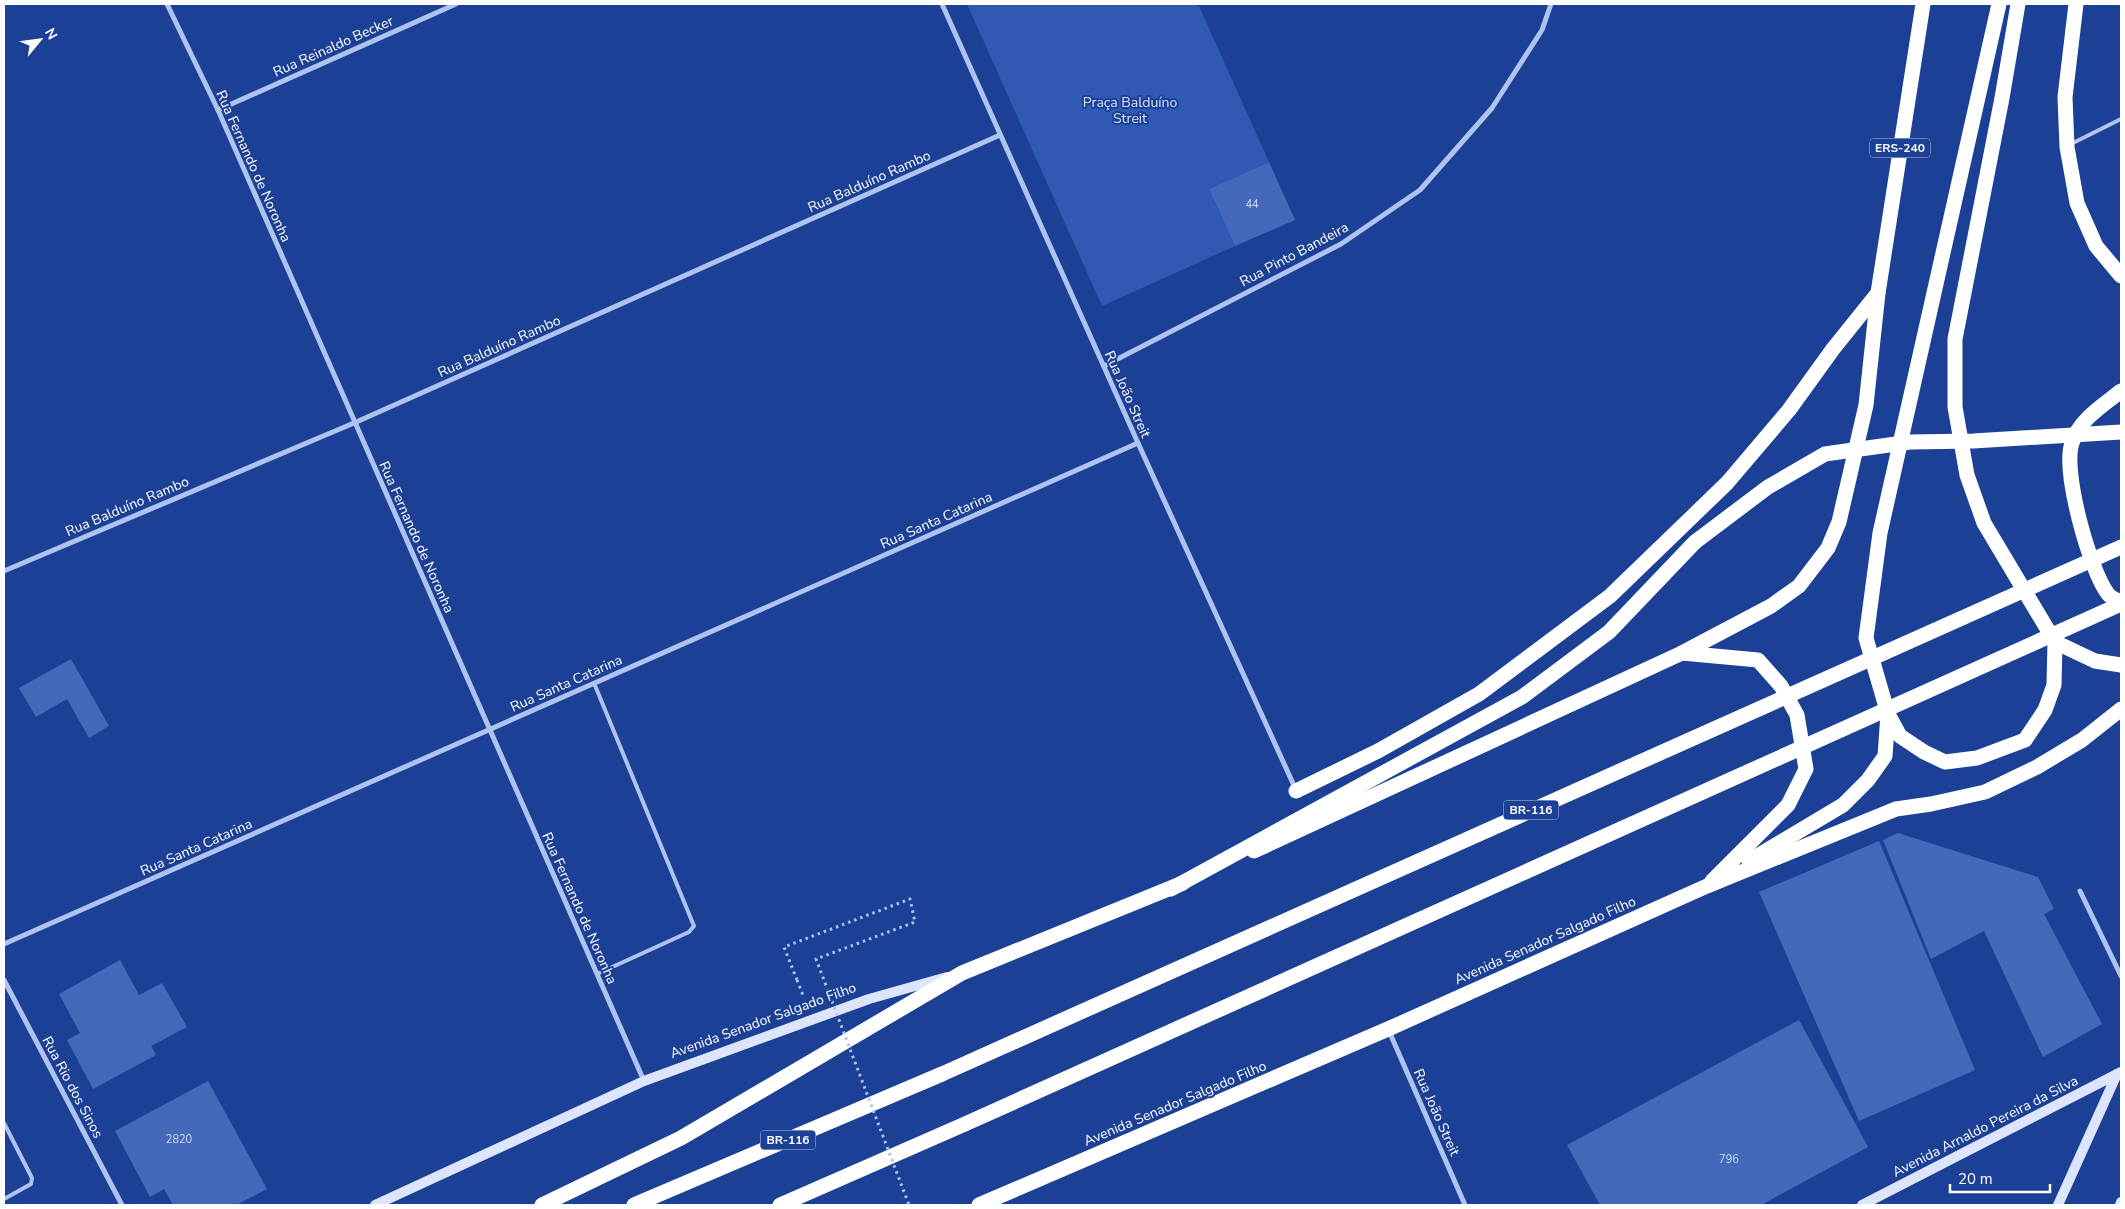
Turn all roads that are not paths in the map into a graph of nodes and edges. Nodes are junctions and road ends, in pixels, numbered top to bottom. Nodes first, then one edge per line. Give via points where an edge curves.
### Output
1 (167, 4) edge
2 (456, 4) edge
3 (942, 4) edge
4 (1551, 4) edge
5 (1923, 4) edge
6 (1999, 4) edge
7 (2018, 4) edge
8 (2077, 5) edge
9 (218, 110) junction
10 (2121, 119) edge
11 (1000, 135) junction
12 (2067, 146) junction
13 (2121, 276) edge
14 (1878, 293) junction
15 (1104, 366) junction
16 (2121, 390) edge
17 (354, 423) junction
18 (2121, 432) edge
19 (1138, 443) junction
20 (2121, 547) edge
21 (4, 571) edge
22 (2121, 603) edge
23 (2055, 642) junction
24 (1682, 653) junction
25 (2121, 664) edge
26 (594, 683) junction
27 (2121, 709) edge
28 (1888, 714) junction
29 (489, 729) junction
30 (1296, 791) joint
31 (1707, 886) junction
32 (1171, 889) junction
33 (2080, 891) dead end
34 (4, 944) edge
35 (962, 973) junction
36 (597, 974) junction
37 (2121, 976) edge
38 (4, 980) edge
39 (1388, 1028) junction
40 (2119, 1073) edge
41 (644, 1081) junction
42 (4, 1123) edge
43 (4, 1199) edge
44 (122, 1205) edge
45 (375, 1205) edge
46 (542, 1205) edge
47 (634, 1205) edge
48 (780, 1205) edge
49 (979, 1205) edge
50 (1465, 1205) edge
51 (1862, 1205) edge
52 (2058, 1205) edge

1 - 9 street, Rua Fernando de Noronha
2 - 9 street, Rua Reinaldo Becker
3 - 11 street, Rua João Streit
4 - 15 street, Rua Pinto Bandeira via 1542,30 1492,108 1420,190 1341,244
5 - 14 highway, ERS-240
6 - 28 highway via 1880,532 1866,638
7 - 23 highway via 1955,338 1955,407 1967,475 1984,523
8 - 12 highway via 2065,97
9 - 17 street, Rua Fernando de Noronha
10 - 12 lane
11 - 15 street, Rua João Streit
11 - 17 street, Rua Balduíno Rambo
12 - 13 highway via 2077,203 2096,246
14 - 24 highway via 1866,405 1839,522 1828,548 1799,586 1771,606
14 - 30 highway via 1789,410 1727,483 1610,596 1479,694 1378,752
15 - 19 street, Rua João Streit
16 - 22 highway via 2083,424 2071,444 2071,484 2080,526 2109,595
17 - 21 street, Rua Balduíno Rambo
17 - 29 street, Rua Fernando de Noronha
18 - 32 highway, bridge via 1973,442 1910,442 1826,454 1768,487 1695,542 1609,632 1522,697
19 - 26 street, Rua Santa Catarina
19 - 30 street, Rua João Streit
20 - 47 highway, BR-116, bridge via 942,1074
22 - 48 highway, bridge
23 - 25 highway via 2095,660
23 - 28 highway via 2054,685 2044,710 2025,740 1977,758 1945,762 1900,736
24 - 31 highway via 1758,660 1781,686 1797,715 1806,769 1788,805
24 - 32 highway
26 - 29 street, Rua Santa Catarina
26 - 36 lane via 694,926 689,932
27 - 31 highway, Avenida Senador Salgado Filho via 2082,740 2038,767 1985,792 1896,809
28 - 31 highway via 1885,756 1868,780 1843,805
29 - 34 street, Rua Santa Catarina
29 - 36 street, Rua Fernando de Noronha
31 - 39 highway, Avenida Senador Salgado Filho
32 - 35 highway, Avenida Senador Salgado Filho
33 - 37 street
35 - 41 main road, Avenida Senador Salgado Filho via 869,999
35 - 46 highway via 681,1138
36 - 41 street, Rua Fernando de Noronha
38 - 44 street, Rua Rio dos Sinos
39 - 49 highway, Avenida Senador Salgado Filho
39 - 50 street, Rua João Streit
40 - 51 main road, Avenida Arnaldo Pereira da Silva
40 - 52 main road
41 - 45 main road, Avenida Senador Salgado Filho
42 - 43 lane via 32,1178 31,1184

